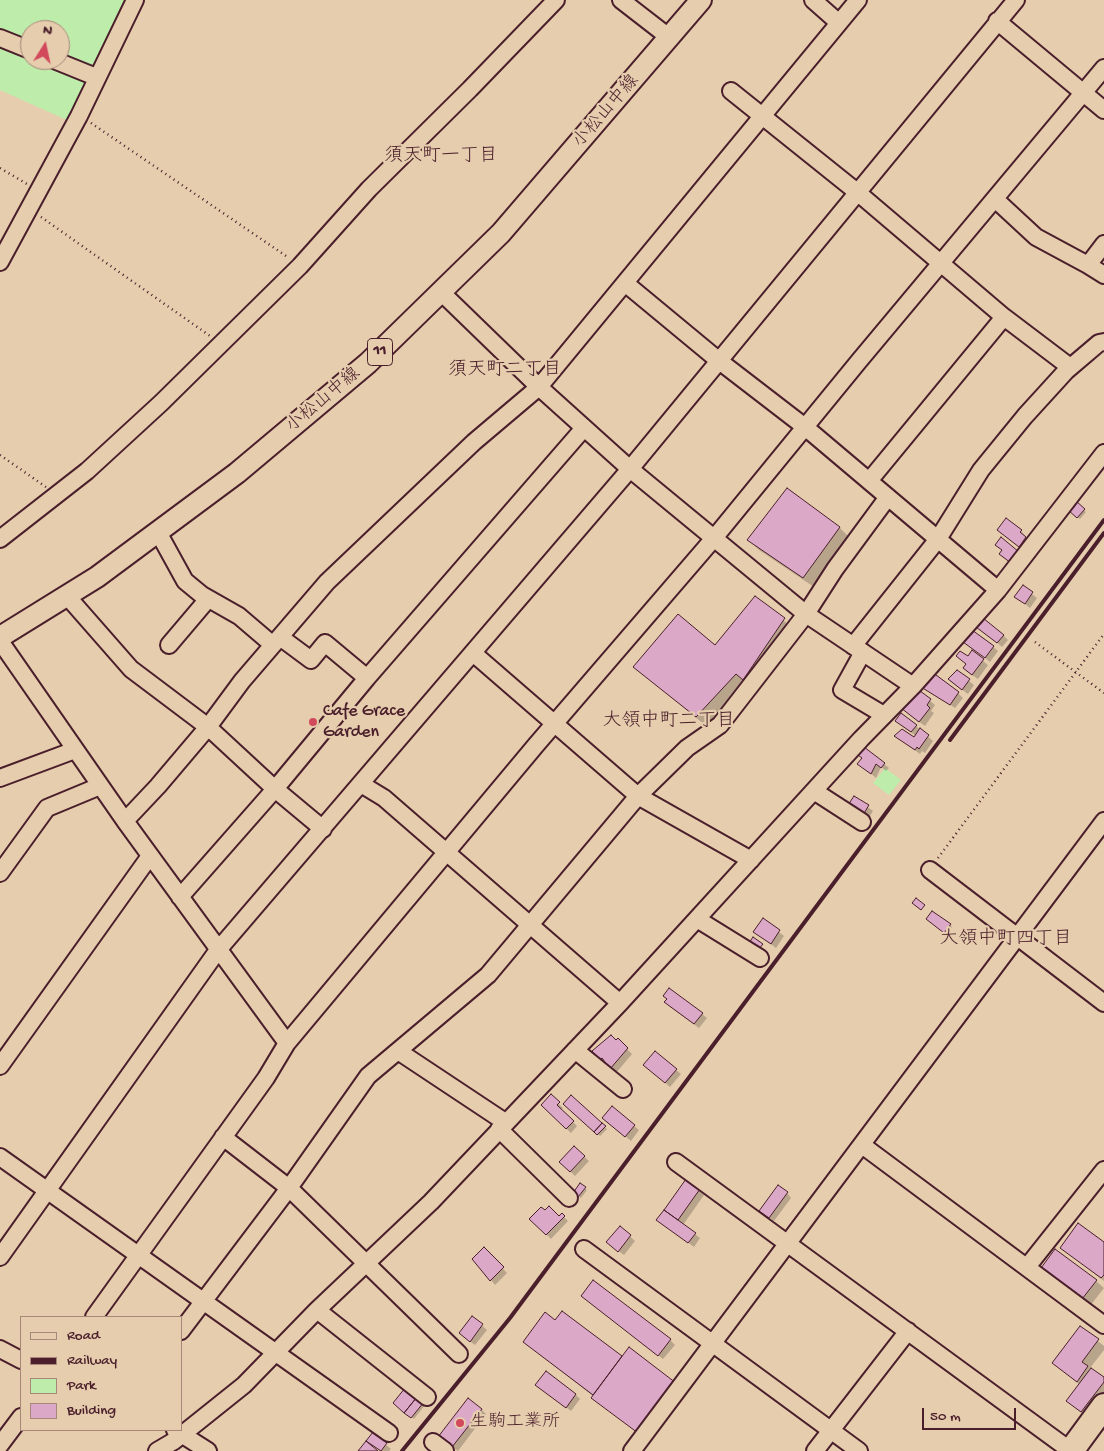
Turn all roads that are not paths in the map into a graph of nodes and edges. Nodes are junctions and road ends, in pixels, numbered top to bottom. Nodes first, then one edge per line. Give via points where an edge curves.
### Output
1 (135, 0) edge
2 (556, 0) edge
3 (621, 0) edge
4 (701, 0) edge
5 (813, 0) edge
6 (858, 0) edge
7 (1016, 0) edge
8 (998, 21) junction
9 (839, 23) junction
10 (0, 38) edge
11 (670, 38) junction
12 (20, 46) edge
13 (70, 66) edge
14 (1104, 68) edge
15 (96, 77) junction
16 (731, 92) dead end
17 (1083, 93) junction
18 (1104, 110) edge
19 (762, 116) junction
20 (857, 192) junction
21 (995, 199) junction
22 (1104, 244) edge
23 (0, 262) edge
24 (941, 263) junction
25 (1088, 265) junction
26 (1104, 275) edge
27 (624, 284) junction
28 (441, 292) junction
29 (1004, 317) junction
30 (1104, 342) edge
31 (718, 360) junction
32 (1070, 367) junction
33 (539, 387) junction
34 (805, 427) junction
35 (584, 428) junction
36 (1104, 453) edge
37 (630, 469) junction
38 (869, 481) junction
39 (888, 496) junction
40 (158, 532) junction
41 (715, 537) junction
42 (0, 539) edge
43 (938, 539) junction
44 (998, 590) junction
45 (67, 596) junction
46 (208, 598) junction
47 (806, 614) junction
48 (0, 637) edge
49 (0, 641) edge
50 (277, 641) junction
51 (169, 645) dead end
52 (858, 649) junction
53 (473, 653) junction
54 (367, 678) junction
55 (913, 686) junction
56 (884, 715) junction
57 (554, 725) junction
58 (208, 728) junction
59 (75, 750) junction
60 (0, 778) edge
61 (361, 784) junction
62 (100, 786) junction
63 (275, 789) junction
64 (814, 790) junction
65 (638, 796) junction
66 (124, 821) junction
67 (1104, 821) edge
68 (862, 822) dead end
69 (323, 829) junction
70 (446, 852) junction
71 (150, 856) junction
72 (751, 860) junction
73 (930, 870) road end
74 (0, 873) edge
75 (180, 897) junction
76 (697, 919) junction
77 (529, 925) junction
78 (1018, 936) junction
79 (218, 950) junction
80 (760, 958) dead end
81 (620, 1003) junction
82 (1104, 1003) edge
83 (287, 1043) junction
84 (575, 1050) junction
85 (398, 1051) junction
86 (0, 1066) edge
87 (623, 1089) dead end
88 (502, 1126) junction
89 (223, 1137) junction
90 (862, 1145) junction
91 (0, 1157) edge
92 (676, 1162) dead end
93 (1104, 1170) edge
94 (289, 1188) junction
95 (47, 1190) junction
96 (570, 1198) dead end
97 (788, 1244) junction
98 (584, 1249) dead end
99 (138, 1256) junction
100 (0, 1257) edge
101 (366, 1262) junction
102 (1027, 1267) junction
103 (202, 1301) junction
104 (316, 1310) junction
105 (95, 1316) edge
106 (1104, 1325) edge
107 (182, 1329) edge
108 (908, 1331) junction
109 (714, 1342) junction
110 (0, 1349) edge
111 (275, 1352) junction
112 (460, 1354) dead end
113 (20, 1359) edge
114 (427, 1397) dead end
115 (1104, 1406) edge
116 (20, 1418) edge
117 (830, 1430) junction
118 (389, 1433) dead end
119 (176, 1439) edge
120 (0, 1445) edge
121 (637, 1449) edge
122 (158, 1451) edge
123 (208, 1451) edge
124 (815, 1451) edge
125 (859, 1451) edge
126 (1071, 1451) edge

1 - 15 street
2 - 42 street via 369,188 300,266 222,344 57,495
3 - 11 street
4 - 11 main road, 小松山中線 / 11
5 - 9 street
6 - 9 street
7 - 8 street
8 - 17 street
8 - 20 street
9 - 19 street
10 - 12 street
11 - 28 main road, 小松山中線 / 11 via 502,233
13 - 15 street
14 - 17 street
15 - 23 street via 79,116
16 - 19 street
17 - 18 street
17 - 21 street
19 - 20 street
19 - 27 street
20 - 24 street
20 - 31 street
21 - 24 street
21 - 25 street via 1036,237
22 - 25 street
24 - 29 street
24 - 34 street
25 - 26 street
27 - 31 street
27 - 33 street
28 - 33 street
28 - 40 main road, 小松山中線 / 11 via 368,363 237,473
29 - 32 street
29 - 38 street
30 - 32 street
31 - 34 street
31 - 37 street
32 - 43 street via 981,470
33 - 35 street
33 - 50 street via 474,442 341,569
34 - 38 street
34 - 41 street
35 - 37 street
35 - 54 street
36 - 44 street
37 - 41 street
37 - 53 street
38 - 39 street
39 - 43 street
39 - 47 street
40 - 45 main road, 小松山中線 / 11
40 - 46 street via 186,581
41 - 47 street
41 - 57 street
43 - 44 street
43 - 52 street
44 - 55 street
45 - 48 main road, 小松山中線 / 11
45 - 58 street via 131,669
46 - 50 street
46 - 51 street
47 - 52 street
47 - 65 street via 720,725 687,748
49 - 59 street
50 - 54 street via 311,660 325,643
50 - 58 street via 242,681
52 - 55 street
52 - 56 street via 842,690
53 - 57 street
53 - 61 street
54 - 63 street
55 - 56 street
56 - 64 street
57 - 65 street
57 - 70 street
58 - 63 street
58 - 66 street
59 - 60 street
59 - 62 street
61 - 69 street
61 - 70 street via 384,798
62 - 66 street
62 - 74 street via 47,808
63 - 69 street
63 - 75 street
64 - 68 street
64 - 72 street
65 - 72 street
65 - 77 street
66 - 71 street
67 - 78 street
69 - 79 street
70 - 77 street
70 - 83 street
71 - 75 street
71 - 86 street
72 - 76 street
73 - 78 street
75 - 79 street
76 - 80 street
76 - 81 street
77 - 81 street
77 - 85 street via 488,975
78 - 82 street
78 - 90 street
79 - 83 street
79 - 95 street
81 - 84 street
83 - 89 street
84 - 87 street
84 - 88 street
85 - 88 street
85 - 94 street via 368,1076
88 - 96 street
88 - 101 street via 431,1202
89 - 94 street
89 - 99 street
90 - 97 street
90 - 102 street
91 - 95 street
92 - 97 street
93 - 102 street
94 - 101 street
94 - 103 street
95 - 99 street
95 - 100 street
97 - 108 street
97 - 109 street
98 - 109 street
99 - 103 street
99 - 105 street
101 - 104 street
101 - 112 street
102 - 106 street
103 - 107 street
103 - 111 street
104 - 111 street
104 - 114 street
108 - 117 street
108 - 126 street
109 - 117 street
109 - 121 street
110 - 113 street
111 - 118 street
111 - 119 street via 244,1385
115 - 126 highway
116 - 120 street
117 - 124 street
117 - 125 street
119 - 122 street
119 - 123 street

